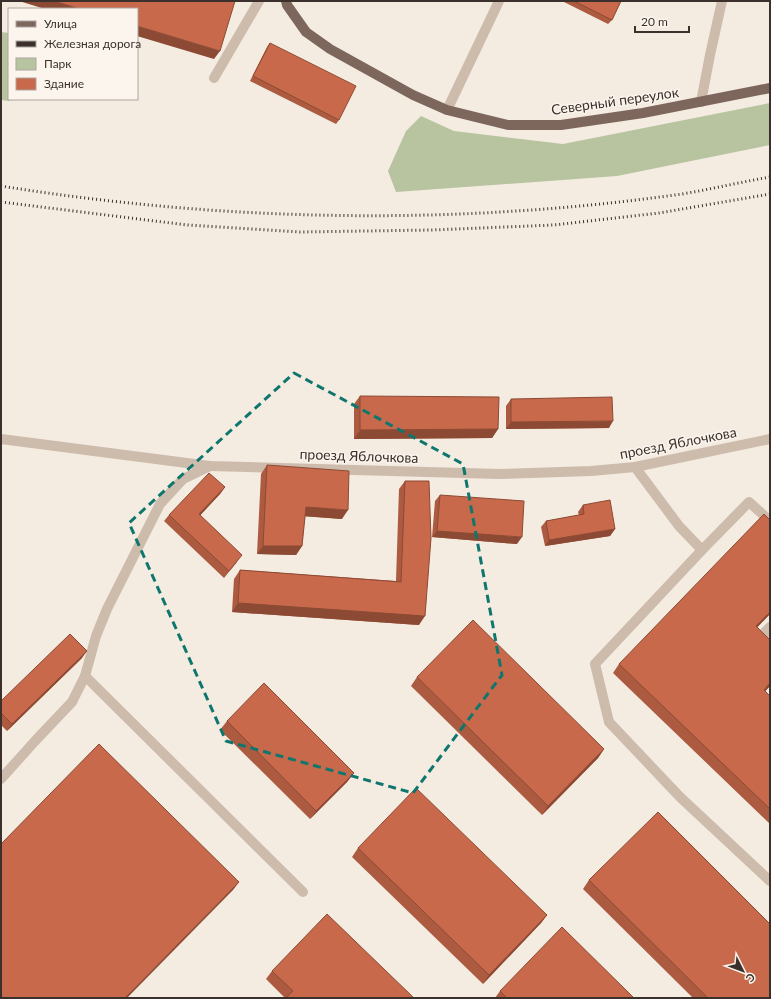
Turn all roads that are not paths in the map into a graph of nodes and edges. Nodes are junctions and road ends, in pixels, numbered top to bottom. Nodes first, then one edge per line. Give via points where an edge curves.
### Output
1 (259, 1) edge
2 (286, 1) edge
3 (499, 1) edge
4 (722, 1) edge
5 (214, 78) dead end
6 (770, 88) edge
7 (701, 102) junction
8 (447, 110) junction
9 (1, 439) edge
10 (770, 439) edge
11 (210, 466) junction
12 (634, 467) junction
13 (770, 521) edge
14 (702, 550) junction
15 (770, 627) edge
16 (770, 639) edge
17 (85, 676) junction
18 (1, 779) edge
19 (770, 881) edge
20 (303, 892) dead end

1 - 5 street
2 - 8 main road, Северный переулок via 306,32 330,50 413,95
3 - 8 street
4 - 7 street
6 - 7 main road, Северный переулок
7 - 8 main road, Северный переулок via 561,125 508,125
9 - 11 street
10 - 12 street, проезд Яблочкова
11 - 12 street, проезд Яблочкова via 500,474
11 - 17 street, проезд Яблочкова via 183,479 160,504 106,609
12 - 14 street via 679,526
13 - 14 street via 749,502
14 - 19 street via 595,664 609,722 680,797
15 - 16 street via 764,633
17 - 18 street, проезд Яблочкова via 72,702
17 - 20 street

